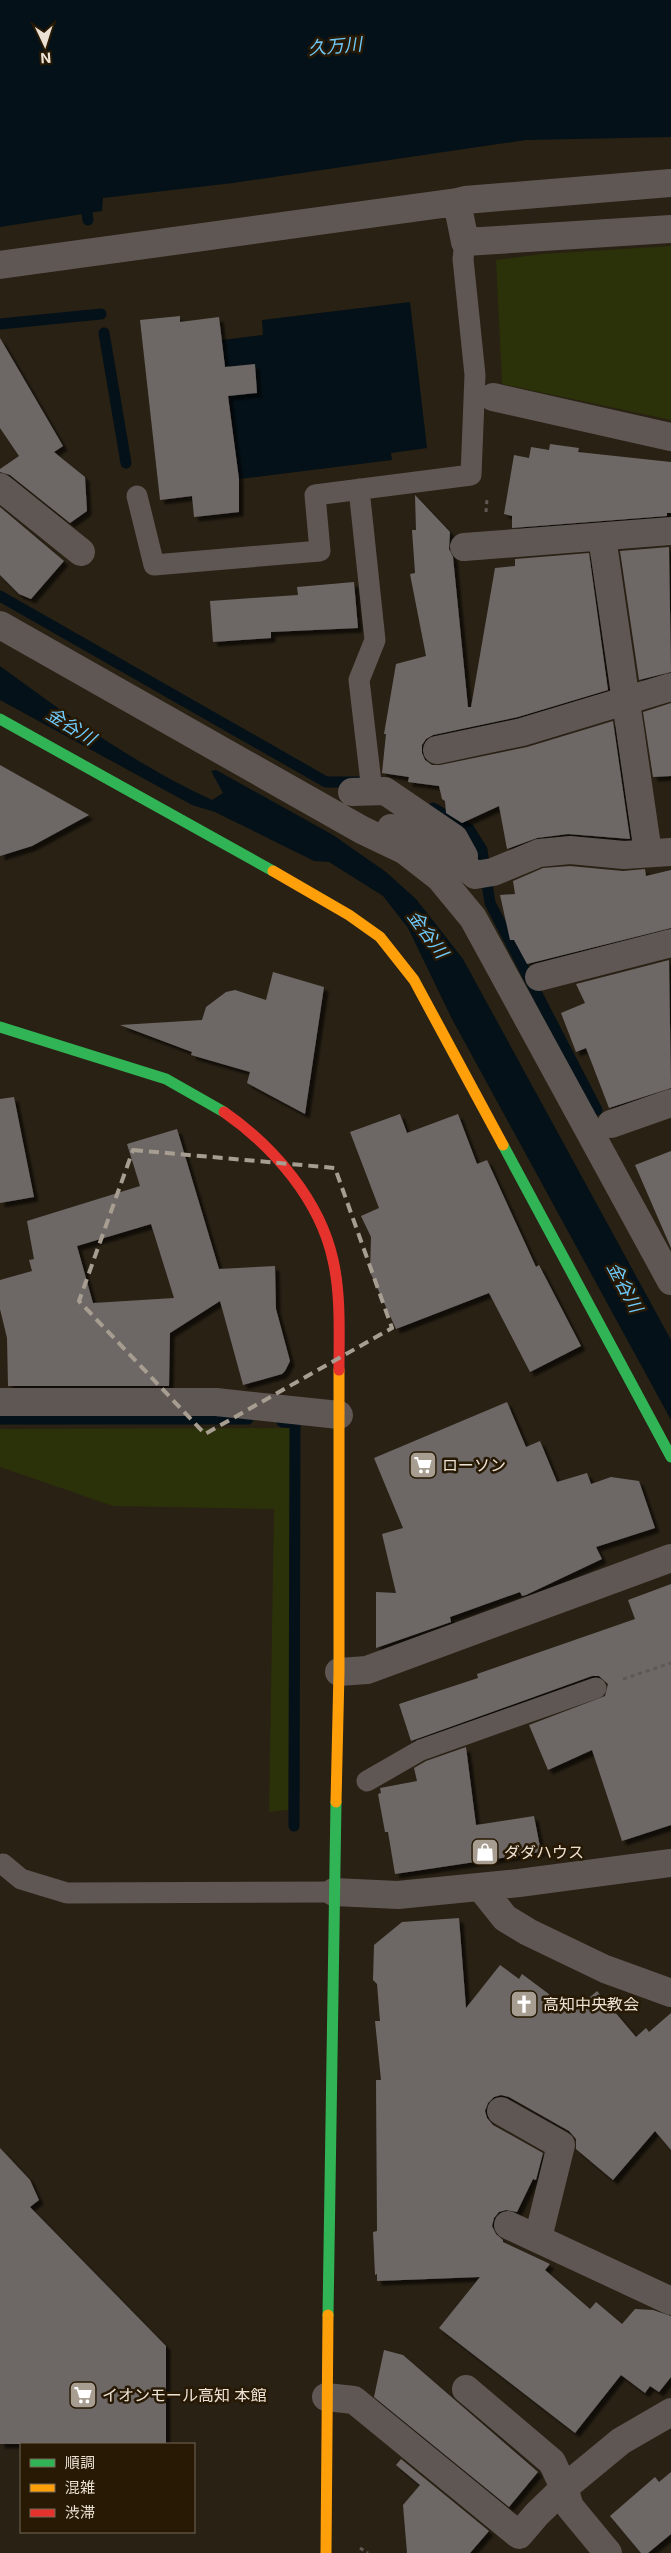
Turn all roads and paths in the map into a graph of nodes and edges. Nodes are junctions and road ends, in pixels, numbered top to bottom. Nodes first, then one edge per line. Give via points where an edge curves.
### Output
1 (671, 183) edge
2 (457, 202) junction
3 (671, 229) edge
4 (465, 242) junction
5 (0, 265) edge
6 (493, 397) dead end
7 (671, 437) edge
8 (0, 487) edge
9 (359, 489) junction
10 (137, 496) dead end
11 (671, 532) edge
12 (602, 536) junction
13 (464, 547) dead end
14 (82, 552) dead end
15 (0, 625) edge
16 (671, 687) edge
17 (625, 702) junction
18 (0, 719) edge
19 (437, 750) dead end
20 (365, 786) joint
21 (362, 830) junction
22 (660, 853) edge
23 (484, 874) junction
24 (671, 942) edge
25 (539, 977) dead end
26 (0, 1026) edge
27 (671, 1103) edge
28 (611, 1124) dead end
29 (671, 1281) edge
30 (0, 1402) edge
31 (339, 1415) junction
32 (671, 1457) edge
33 (671, 1558) edge
34 (671, 1663) edge
35 (339, 1672) junction
36 (596, 1688) joint
37 (367, 1781) dead end
38 (671, 1863) edge
39 (3, 1864) dead end
40 (481, 1888) junction
41 (334, 1892) junction
42 (671, 1993) edge
43 (501, 2111) dead end
44 (508, 2225) dead end
45 (538, 2238) junction
46 (671, 2301) edge
47 (466, 2389) dead end
48 (326, 2397) junction
49 (671, 2412) edge
50 (564, 2488) junction
51 (326, 2553) edge
52 (608, 2553) edge

1 - 2 street
2 - 4 street
2 - 5 street
3 - 4 street
4 - 9 lane via 463,259 475,375 471,476
6 - 7 street
8 - 14 street
9 - 10 lane via 315,495 320,551 154,565
9 - 20 lane via 375,640 359,680
11 - 12 street
12 - 13 street
12 - 17 street
15 - 21 street
16 - 17 street
17 - 19 street via 522,732
17 - 22 street
18 - 32 street via 317,896 380,937 414,980
20 - 23 street via 385,791 454,838
21 - 23 street via 393,828
21 - 29 street via 404,850 440,878 473,918
22 - 23 street via 624,855 570,850 539,853
24 - 25 street
26 - 31 street via 178,1084 232,1118 274,1156 309,1204 328,1243 338,1290
27 - 28 street
30 - 31 street via 216,1402
31 - 35 street
33 - 35 street via 367,1670
34 - 36 path
35 - 41 street
36 - 37 lane via 421,1750
38 - 40 street
39 - 41 lane via 21,1879 67,1893
40 - 41 street via 398,1896
40 - 42 street via 505,1918 528,1932 605,1969
41 - 48 street
43 - 45 street via 560,2145
44 - 45 street
45 - 46 street
47 - 50 street via 552,2462
48 - 50 street via 354,2400 519,2535
48 - 51 street
49 - 50 street via 621,2441
50 - 52 street via 570,2507

